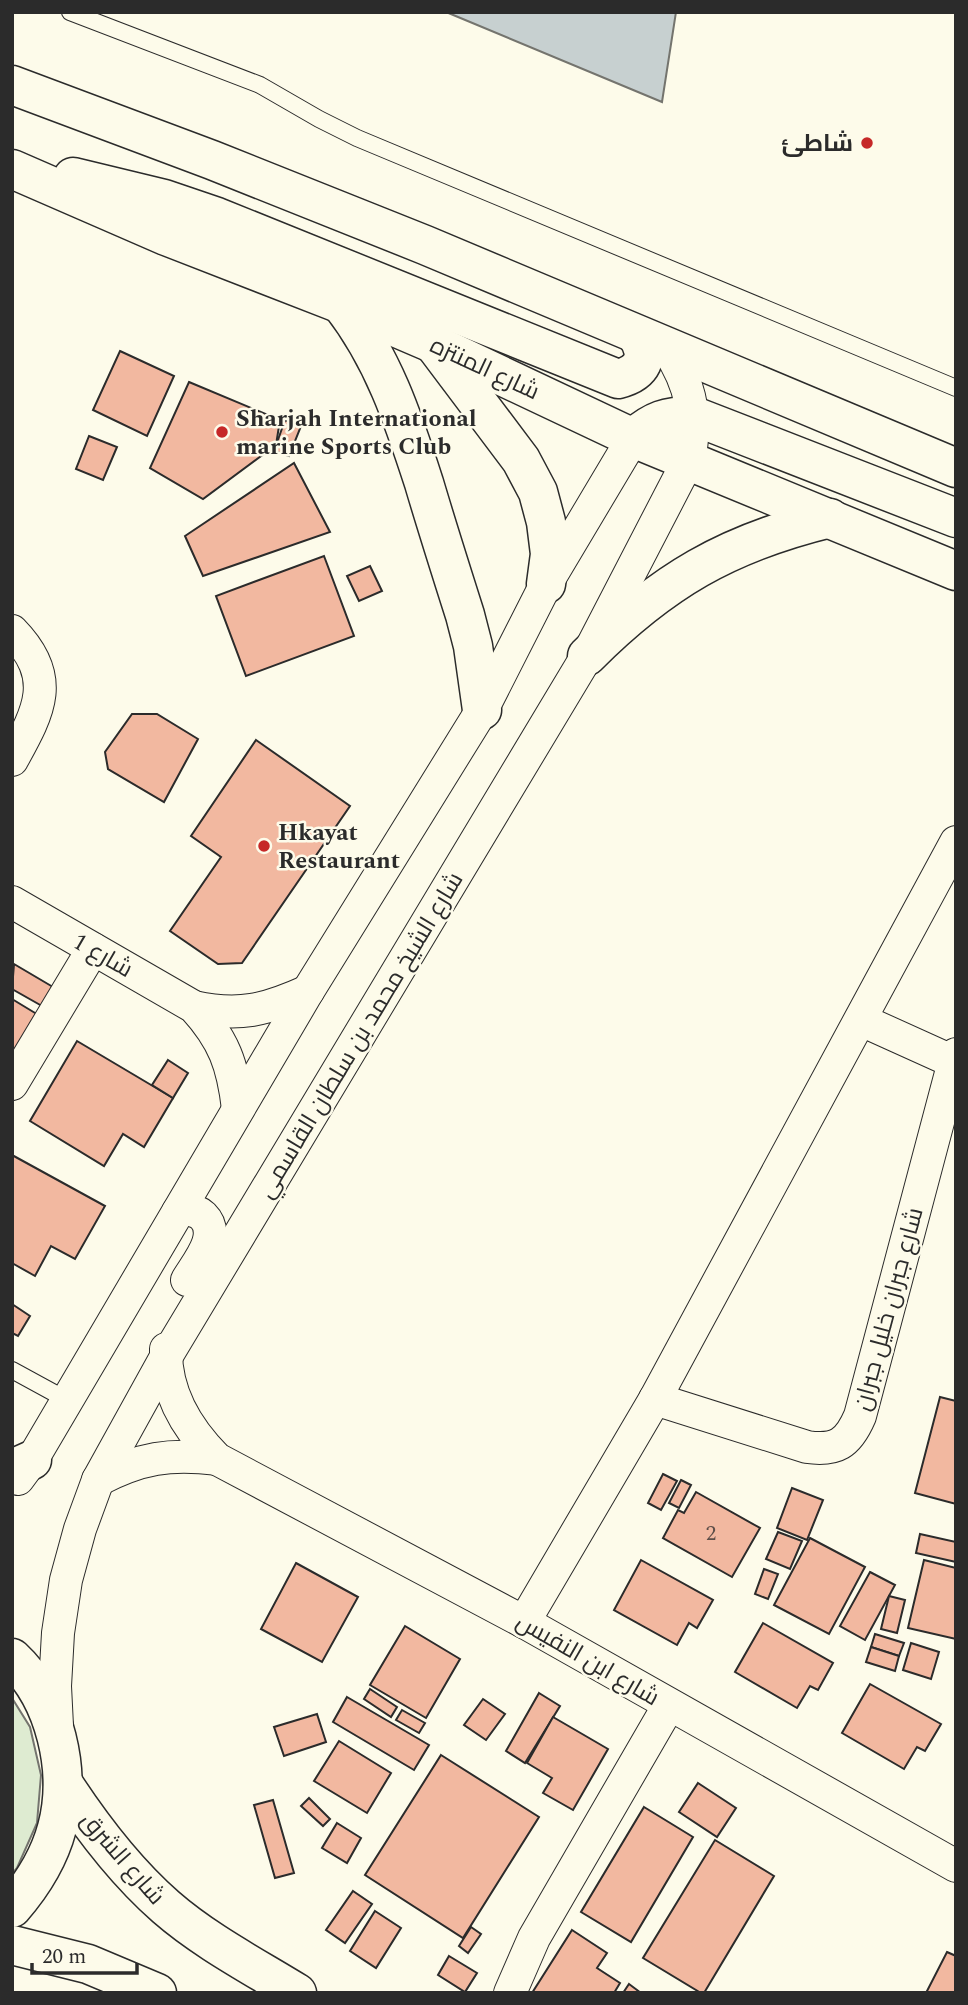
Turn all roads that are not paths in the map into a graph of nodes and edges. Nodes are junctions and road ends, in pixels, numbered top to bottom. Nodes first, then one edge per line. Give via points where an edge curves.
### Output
1 (70, 12) edge
2 (12, 85) edge
3 (12, 167) edge
4 (341, 304) junction
5 (652, 342) junction
6 (432, 343) junction
7 (956, 388) edge
8 (694, 416) junction
9 (633, 438) junction
10 (688, 461) junction
11 (956, 468) edge
12 (830, 518) junction
13 (956, 519) edge
14 (956, 571) edge
15 (546, 584) junction
16 (12, 631) edge
17 (587, 656) junction
18 (482, 710) junction
19 (12, 760) edge
20 (956, 842) edge
21 (12, 902) edge
22 (93, 949) junction
23 (308, 991) junction
24 (194, 1007) junction
25 (861, 1020) junction
26 (955, 1058) edge
27 (12, 1084) edge
28 (238, 1109) junction
29 (178, 1212) junction
30 (166, 1357) junction
31 (12, 1370) edge
32 (655, 1399) junction
33 (67, 1400) junction
34 (217, 1459) junction
35 (19, 1472) edge
36 (98, 1479) junction
37 (524, 1622) junction
38 (12, 1658) edge
39 (668, 1705) junction
40 (57, 1738) junction
41 (63, 1783) junction
42 (956, 1866) edge
43 (12, 1908) edge
44 (12, 1945) edge
45 (157, 1993) edge
46 (297, 1993) edge
47 (510, 1993) edge

1 - 7 lane via 260,85 357,138
2 - 5 main road via 425,245
3 - 4 main road, شارع المنتزه via 166,236
3 - 5 main road via 111,185 217,217 618,379 639,369 643,345
4 - 6 main road, شارع المنتزه
4 - 18 main road via 378,359 404,421 465,615
5 - 8 street, شارع الشيخ محمد بن سلطان القاسمي via 681,369
5 - 11 main road
6 - 9 main road, شارع المنتزه
6 - 15 main road via 520,460 538,492 550,554
8 - 9 main road via 671,416 650,424
8 - 10 street, شارع الشيخ محمد بن سلطان القاسمي
8 - 13 main road
9 - 10 main road, شارع المنتزه
9 - 15 street
10 - 12 main road, شارع المنتزه
10 - 17 street, شارع الشيخ محمد بن سلطان القاسمي
12 - 14 main road, شارع المنتزه
12 - 17 main road via 749,542 686,574 650,598
15 - 18 street
16 - 19 street via 35,664 40,685 39,707
17 - 30 street, شارع الشيخ محمد بن سلطان القاسمي
18 - 23 street
20 - 25 street
21 - 22 street, شارع 1
22 - 24 street, شارع 1
22 - 27 street
23 - 24 street, شارع 1 via 240,1013
23 - 28 street
24 - 28 street, شارع 1 via 222,1043
25 - 26 street, شارع جبران خليل جبران
25 - 32 street
26 - 32 street, شارع جبران خليل جبران via 853,1432 841,1444 807,1447
28 - 29 street
29 - 30 street via 197,1211 210,1227 211,1237 173,1308
29 - 33 street
30 - 34 street, شارع ابن النفيس via 170,1386 181,1413 196,1438
30 - 36 street, شارع الشيخ محمد بن سلطان القاسمي
31 - 33 lane
32 - 37 street
33 - 35 street
34 - 36 street, شارع ابن النفيس via 155,1458 125,1465
34 - 37 street, شارع ابن النفيس
36 - 40 street, شارع الشيخ محمد بن سلطان القاسمي via 73,1555 58,1633
37 - 39 street, شارع ابن النفيس
38 - 40 main road via 42,1699
39 - 42 street, شارع ابن النفيس
39 - 47 street via 534,1938
40 - 41 main road
41 - 43 main road via 57,1828 40,1871
41 - 46 main road, شارع الشرق via 93,1829 167,1908 211,1941
44 - 45 main road via 88,1964

